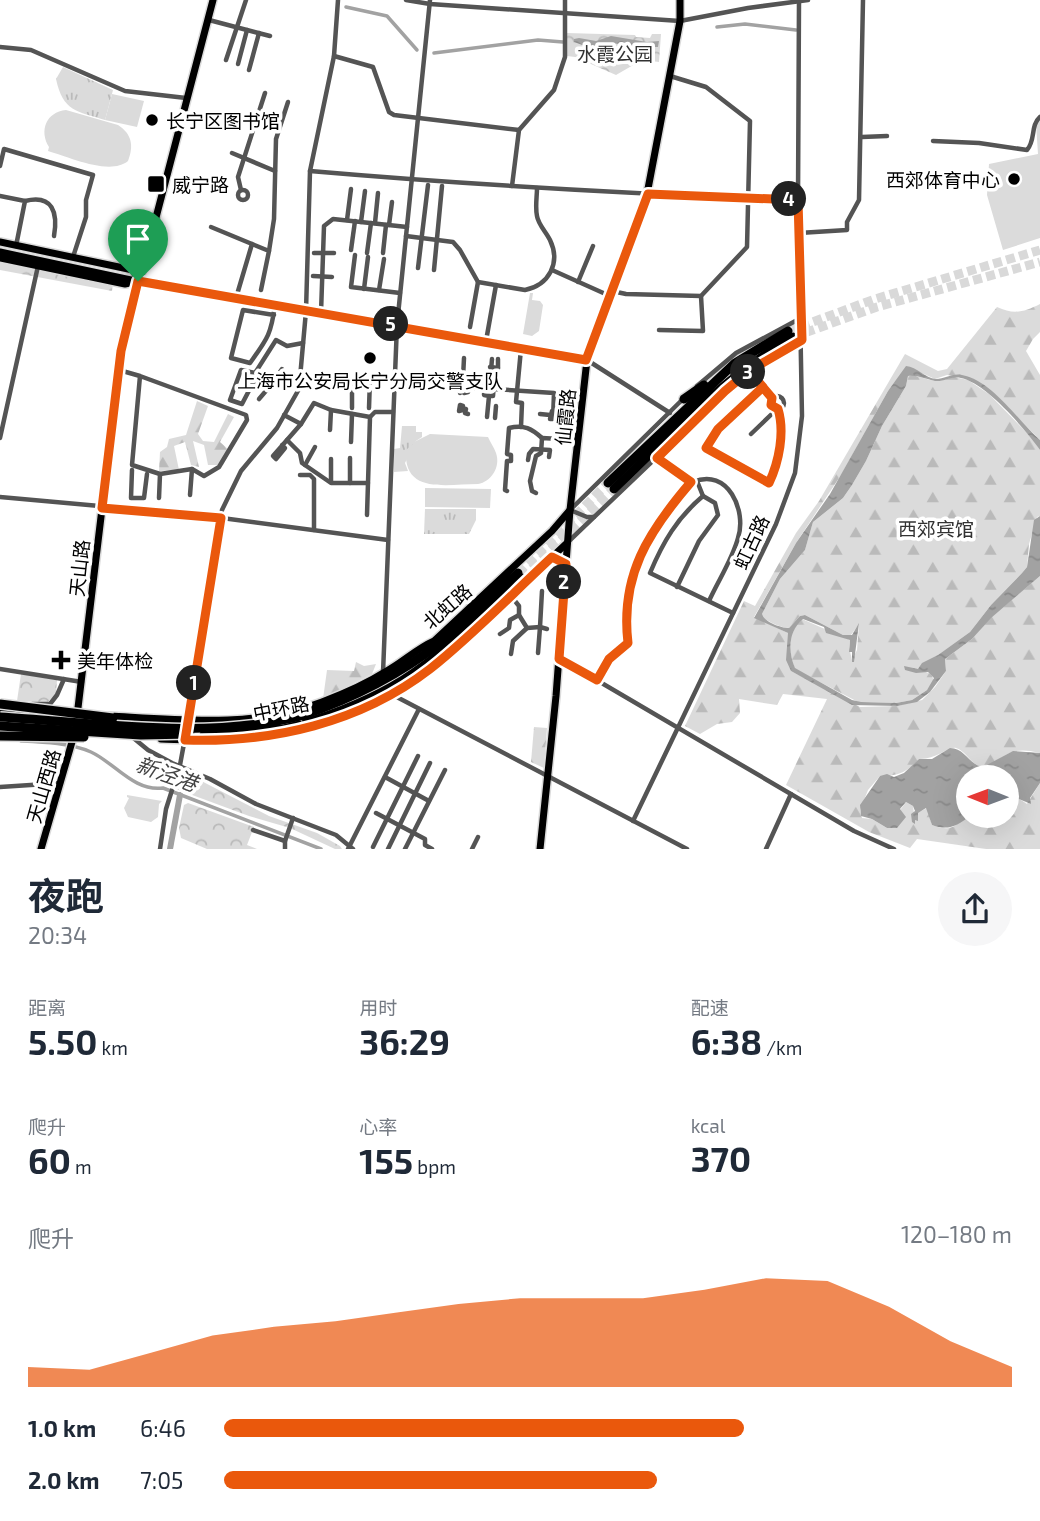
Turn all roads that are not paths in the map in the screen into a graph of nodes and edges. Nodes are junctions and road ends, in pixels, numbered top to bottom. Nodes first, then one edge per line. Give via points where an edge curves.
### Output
1 (213, 0) edge
2 (246, 0) edge
3 (338, 0) edge
4 (406, 0) edge
5 (565, 0) edge
6 (680, 0) edge
7 (808, 0) edge
8 (863, 0) edge
9 (799, 1) edge
10 (430, 2) edge
11 (565, 13) junction
12 (208, 19) junction
13 (680, 21) junction
14 (236, 27) junction
15 (247, 30) junction
16 (259, 33) junction
17 (270, 36) dead end
18 (0, 47) edge
19 (334, 56) junction
20 (226, 60) dead end
21 (238, 64) dead end
22 (249, 70) dead end
23 (670, 76) junction
24 (265, 93) dead end
25 (186, 99) junction
26 (288, 102) dead end
27 (1040, 117) edge
28 (418, 118) junction
29 (519, 130) junction
30 (887, 136) dead end
31 (862, 137) junction
32 (933, 141) dead end
33 (232, 153) dead end
34 (245, 158) junction
35 (0, 166) edge
36 (275, 171) junction
37 (310, 171) junction
38 (411, 180) junction
39 (428, 185) dead end
40 (442, 186) dead end
41 (512, 186) junction
42 (537, 188) junction
43 (351, 189) dead end
44 (241, 190) dead end
45 (365, 191) dead end
46 (378, 193) dead end
47 (648, 194) junction
48 (0, 196) edge
49 (747, 198) junction
50 (798, 200) junction
51 (25, 201) junction
52 (392, 202) dead end
53 (347, 220) junction
54 (358, 222) junction
55 (373, 223) junction
56 (388, 225) junction
57 (211, 227) dead end
58 (407, 227) junction
59 (799, 233) junction
60 (54, 236) dead end
61 (406, 236) junction
62 (421, 237) junction
63 (436, 239) junction
64 (0, 242) edge
65 (252, 244) junction
66 (16, 246) junction
67 (593, 246) dead end
68 (0, 250) edge
69 (270, 251) junction
70 (314, 253) dead end
71 (323, 253) junction
72 (334, 253) dead end
73 (0, 258) edge
74 (72, 263) junction
75 (38, 266) junction
76 (418, 268) dead end
77 (434, 270) dead end
78 (552, 270) junction
79 (313, 276) dead end
80 (322, 277) junction
81 (332, 277) dead end
82 (138, 281) junction
83 (478, 282) junction
84 (578, 282) junction
85 (496, 285) junction
86 (261, 289) dead end
87 (365, 289) junction
88 (379, 290) junction
89 (400, 293) junction
90 (611, 293) junction
91 (701, 296) junction
92 (236, 299) junction
93 (275, 305) junction
94 (306, 310) junction
95 (321, 313) junction
96 (274, 315) junction
97 (801, 318) junction
98 (397, 325) junction
99 (470, 327) dead end
100 (659, 330) dead end
101 (794, 336) junction
102 (486, 341) junction
103 (303, 343) junction
104 (522, 348) junction
105 (464, 358) dead end
106 (586, 360) junction
107 (731, 366) junction
108 (490, 367) junction
109 (282, 369) dead end
110 (118, 370) junction
111 (749, 371) junction
112 (255, 373) junction
113 (139, 376) junction
114 (370, 379) junction
115 (395, 379) junction
116 (463, 379) junction
117 (254, 381) junction
118 (490, 382) junction
119 (271, 385) junction
120 (763, 387) junction
121 (470, 388) junction
122 (486, 389) junction
123 (493, 389) junction
124 (517, 391) junction
125 (715, 393) junction
126 (462, 394) junction
127 (489, 396) junction
128 (684, 398) junction
129 (772, 398) junction
130 (259, 399) dead end
131 (369, 408) dead end
132 (778, 409) junction
133 (331, 410) junction
134 (352, 411) junction
135 (393, 412) junction
136 (670, 413) junction
137 (468, 414) dead end
138 (540, 414) dead end
139 (284, 415) junction
140 (552, 415) junction
141 (370, 416) junction
142 (495, 418) dead end
143 (301, 424) junction
144 (552, 426) dead end
145 (521, 427) junction
146 (330, 430) dead end
147 (751, 434) dead end
148 (0, 438) edge
149 (542, 438) junction
150 (677, 438) junction
151 (287, 440) junction
152 (578, 440) junction
153 (351, 442) dead end
154 (282, 445) dead end
155 (315, 447) dead end
156 (541, 450) junction
157 (550, 451) dead end
158 (350, 458) dead end
159 (657, 458) junction
160 (331, 459) dead end
161 (528, 460) dead end
162 (305, 465) junction
163 (192, 469) junction
164 (131, 470) dead end
165 (147, 474) dead end
166 (160, 474) junction
167 (300, 475) dead end
168 (694, 482) junction
169 (331, 483) junction
170 (351, 483) junction
171 (368, 483) junction
172 (507, 491) dead end
173 (536, 493) dead end
174 (190, 495) dead end
175 (703, 496) junction
176 (0, 497) edge
177 (138, 498) junction
178 (159, 498) dead end
179 (102, 508) junction
180 (137, 510) junction
181 (570, 510) junction
182 (367, 515) dead end
183 (594, 517) junction
184 (221, 518) junction
185 (554, 529) junction
186 (314, 530) junction
187 (388, 540) junction
188 (568, 542) junction
189 (552, 557) junction
190 (566, 564) junction
191 (677, 587) junction
192 (542, 591) dead end
193 (510, 595) junction
194 (709, 601) junction
195 (733, 613) junction
196 (519, 615) junction
197 (540, 627) junction
198 (527, 628) junction
199 (547, 629) dead end
200 (500, 634) dead end
201 (452, 650) junction
202 (538, 653) dead end
203 (512, 654) dead end
204 (559, 659) junction
205 (0, 669) edge
206 (383, 674) junction
207 (64, 679) junction
208 (405, 679) junction
209 (597, 680) junction
210 (82, 681) junction
211 (391, 694) junction
212 (0, 702) edge
213 (25, 709) junction
214 (419, 709) junction
215 (0, 710) edge
216 (77, 715) junction
217 (0, 717) edge
218 (286, 719) junction
219 (300, 720) junction
220 (188, 721) junction
221 (0, 728) edge
222 (678, 728) junction
223 (53, 731) joint
224 (141, 735) junction
225 (0, 736) edge
226 (131, 736) junction
227 (73, 737) junction
228 (185, 740) junction
229 (418, 756) dead end
230 (430, 763) dead end
231 (180, 765) junction
232 (444, 770) dead end
233 (547, 776) junction
234 (385, 777) junction
235 (61, 783) junction
236 (0, 787) edge
237 (403, 787) junction
238 (415, 793) junction
239 (791, 794) junction
240 (429, 800) junction
241 (376, 814) dead end
242 (293, 818) junction
243 (387, 819) junction
244 (633, 821) junction
245 (400, 824) junction
246 (253, 830) dead end
247 (414, 832) junction
248 (478, 837) dead end
249 (286, 846) edge
250 (373, 847) edge
251 (424, 847) edge
252 (350, 848) edge
253 (41, 849) edge
254 (160, 849) edge
255 (388, 849) edge
256 (405, 849) edge
257 (432, 849) edge
258 (472, 849) edge
259 (540, 849) edge
260 (687, 849) edge
261 (766, 849) edge
262 (894, 849) edge

1 - 12 main road, 天山路
2 - 14 street
3 - 19 street
4 - 10 street
5 - 11 street
6 - 13 main road, 仙霞路
7 - 9 street
8 - 31 street
9 - 13 street
9 - 50 street, 虹古路
10 - 11 street
10 - 28 street
11 - 13 street
11 - 29 street via 565,57 554,90
12 - 14 street
12 - 25 main road, 天山路
13 - 23 main road, 仙霞路
14 - 15 street
14 - 20 street
15 - 16 street
15 - 21 street
16 - 17 street
16 - 22 street
18 - 25 street via 31,50 125,91
19 - 28 street via 373,67 388,112
19 - 37 street
23 - 47 main road, 仙霞路
23 - 49 street via 706,87 750,121
24 - 34 street
25 - 82 main road, 天山路
26 - 36 street via 276,139
27 - 32 street via 1027,150
28 - 29 street
28 - 38 street
29 - 41 street
30 - 31 street
31 - 59 street via 859,200 847,230
33 - 34 street
34 - 36 street
34 - 44 street via 239,177
35 - 74 street via 4,149 93,175
36 - 69 street
37 - 38 street
37 - 94 street
38 - 41 street
38 - 58 street
39 - 62 street
40 - 63 street
41 - 42 street
42 - 47 street
42 - 78 street via 537,218 551,241
43 - 53 street
45 - 54 street
46 - 55 street
47 - 49 street
47 - 90 main road, 仙霞路
48 - 51 street
49 - 50 street
49 - 91 street via 747,247
50 - 59 street, 虹古路
51 - 60 street via 50,204 57,220
51 - 66 street
52 - 56 street
53 - 54 street
53 - 71 street via 333,219 324,226
54 - 55 street
54 - 87 street via 351,287
55 - 56 street
55 - 87 street
56 - 58 street
56 - 88 street
57 - 65 street
58 - 61 street
59 - 97 street, 虹古路
61 - 62 street
61 - 89 street
62 - 63 street
62 - 76 street
63 - 77 street
63 - 83 street via 453,242
64 - 66 main road
65 - 69 street
65 - 92 street
66 - 74 main road
67 - 84 street
68 - 74 main road
69 - 86 street
70 - 71 street
71 - 72 street
71 - 80 street
73 - 75 main road
74 - 82 main road via 132,275
75 - 82 main road via 125,284
75 - 148 street
78 - 84 street
78 - 85 street via 546,281 532,289
79 - 80 street
80 - 81 street
80 - 95 street
82 - 92 main road
82 - 110 main road, 天山路
83 - 85 street
83 - 99 street
84 - 90 street
85 - 102 street
87 - 88 street
88 - 89 street
89 - 98 street
90 - 91 street
90 - 106 main road, 仙霞路
91 - 100 street via 704,330
92 - 93 main road
93 - 94 main road
93 - 96 street
94 - 95 main road
94 - 103 street
95 - 98 main road
96 - 96 street via 271,333 250,363 231,358 243,310
97 - 101 street, 虹古路
97 - 128 street, 北虹路 via 736,353
98 - 102 main road
98 - 115 street
101 - 107 highway
101 - 111 street, 北虹路
101 - 125 highway
101 - 195 street, 虹古路 via 802,416 795,473
102 - 104 main road
103 - 112 street via 287,346 276,340
103 - 139 street via 299,389
104 - 106 main road
104 - 124 street
105 - 116 street
106 - 136 street
106 - 152 main road, 仙霞路
107 - 125 highway via 611,486
107 - 128 highway
108 - 108 street via 495,359 498,371
108 - 118 street
109 - 119 street
110 - 113 street
110 - 179 main road, 天山路
111 - 120 street
111 - 150 street, 北虹路
112 - 117 street
112 - 117 street via 241,370 230,400 242,404
113 - 163 street via 246,415 219,467 204,476
113 - 166 street via 132,465
114 - 115 street
114 - 131 street
114 - 134 street via 352,379
115 - 135 street
116 - 121 street via 470,382
116 - 126 street
117 - 119 street
118 - 122 street via 485,382
118 - 123 street
119 - 130 street
120 - 129 street
120 - 132 street via 718,429 706,448 769,483 781,435
121 - 122 street
121 - 126 street
122 - 127 street via 484,395
123 - 124 street
123 - 127 street
124 - 140 street via 554,393
124 - 145 street via 516,402 522,403
125 - 150 highway
126 - 137 street via 462,407
127 - 142 street via 487,414 495,408
128 - 136 street, 北虹路
129 - 132 street via 771,405
129 - 132 street via 782,399
132 - 147 street
133 - 134 street
133 - 143 street via 314,403
133 - 146 street
134 - 141 street
134 - 153 street
135 - 141 street
135 - 187 street
136 - 181 street, 北虹路
138 - 140 street
139 - 143 street
139 - 184 street via 233,483
140 - 144 street
141 - 171 street
143 - 151 street
145 - 149 street
145 - 172 street via 509,428
149 - 152 street
149 - 156 street
150 - 159 street, 北虹路
151 - 154 street
151 - 162 street
152 - 181 main road, 仙霞路
155 - 162 street
156 - 157 street
156 - 161 street via 533,449
156 - 173 street via 531,482
158 - 170 street
159 - 168 street
159 - 183 street, 北虹路
160 - 169 street
162 - 169 street
163 - 166 street
163 - 174 street
164 - 177 street via 131,498
165 - 177 street via 144,498
166 - 178 street
167 - 186 street via 314,480
168 - 175 street
168 - 194 street via 714,480 724,485 736,498 739,510 739,537
168 - 209 street via 660,517 639,556 626,600 628,643 609,659
169 - 170 street
170 - 171 street
171 - 182 street
175 - 191 street via 715,503 718,514
175 - 191 street via 674,525 650,573
176 - 179 street
177 - 180 street
179 - 180 street
179 - 210 main road, 天山路
180 - 184 street
181 - 183 street
181 - 185 main road, 北虹路
181 - 188 main road, 仙霞路
183 - 188 street, 北虹路
184 - 186 street
184 - 220 street
185 - 188 main road via 563,530
185 - 206 main road, 北虹路 via 435,641
186 - 187 street
187 - 206 street
188 - 189 main road, 北虹路
188 - 190 main road, 仙霞路
189 - 190 main road
189 - 193 main road, 北虹路
190 - 204 main road, 仙霞路
191 - 194 street
192 - 197 street
193 - 196 street via 519,606
193 - 201 main road, 北虹路
194 - 195 street
195 - 222 street, 虹古路
196 - 198 street
196 - 200 street
197 - 198 street
197 - 199 street
197 - 202 street
198 - 203 street via 513,641
201 - 208 highway
201 - 211 main road, 北虹路
204 - 209 street
204 - 233 main road, 仙霞路
205 - 207 street
206 - 220 main road, 北虹路 via 320,703 230,720
207 - 210 street
207 - 212 street, bridge via 50,704
208 - 219 highway, 中环路 via 372,697
208 - 219 highway, 中环路 via 445,649 520,575 398,672
209 - 222 street
210 - 216 main road, 天山路
211 - 214 street
211 - 228 main road, 北虹路 via 350,714 295,731 242,739
212 - 213 highway, bridge
213 - 215 highway
213 - 216 main road, 北虹路
213 - 218 highway, bridge via 196,725
214 - 233 street
214 - 234 street
216 - 220 main road, 北虹路
216 - 227 main road, 天山路
217 - 218 highway, 中环路, bridge via 188,729
218 - 219 highway, 中环路, bridge
219 - 224 highway, 中环路, bridge via 283,729 226,735
220 - 228 street
221 - 223 highway, bridge
221 - 224 highway, 中环路, bridge
222 - 239 street
222 - 244 street, 虹古路
223 - 227 main road, 北虹路
224 - 225 highway, bridge
226 - 227 main road, 北虹路
226 - 228 main road, 北虹路
226 - 231 street
227 - 235 main road, 天山西路
228 - 231 street
229 - 237 street
230 - 238 street
231 - 242 street
231 - 254 street
232 - 240 street
233 - 244 street
233 - 259 main road, 仙霞路
234 - 237 street
234 - 252 street
235 - 236 street
235 - 253 main road, 天山西路
237 - 238 street
237 - 243 street
238 - 240 street
238 - 245 street
239 - 261 street
239 - 262 street
240 - 247 street
241 - 243 street
242 - 249 street
242 - 252 street via 336,835
243 - 245 street
243 - 250 street
244 - 260 street
245 - 247 street
245 - 255 street
246 - 249 street
247 - 251 street via 425,839
247 - 256 street
248 - 258 street
251 - 257 street

